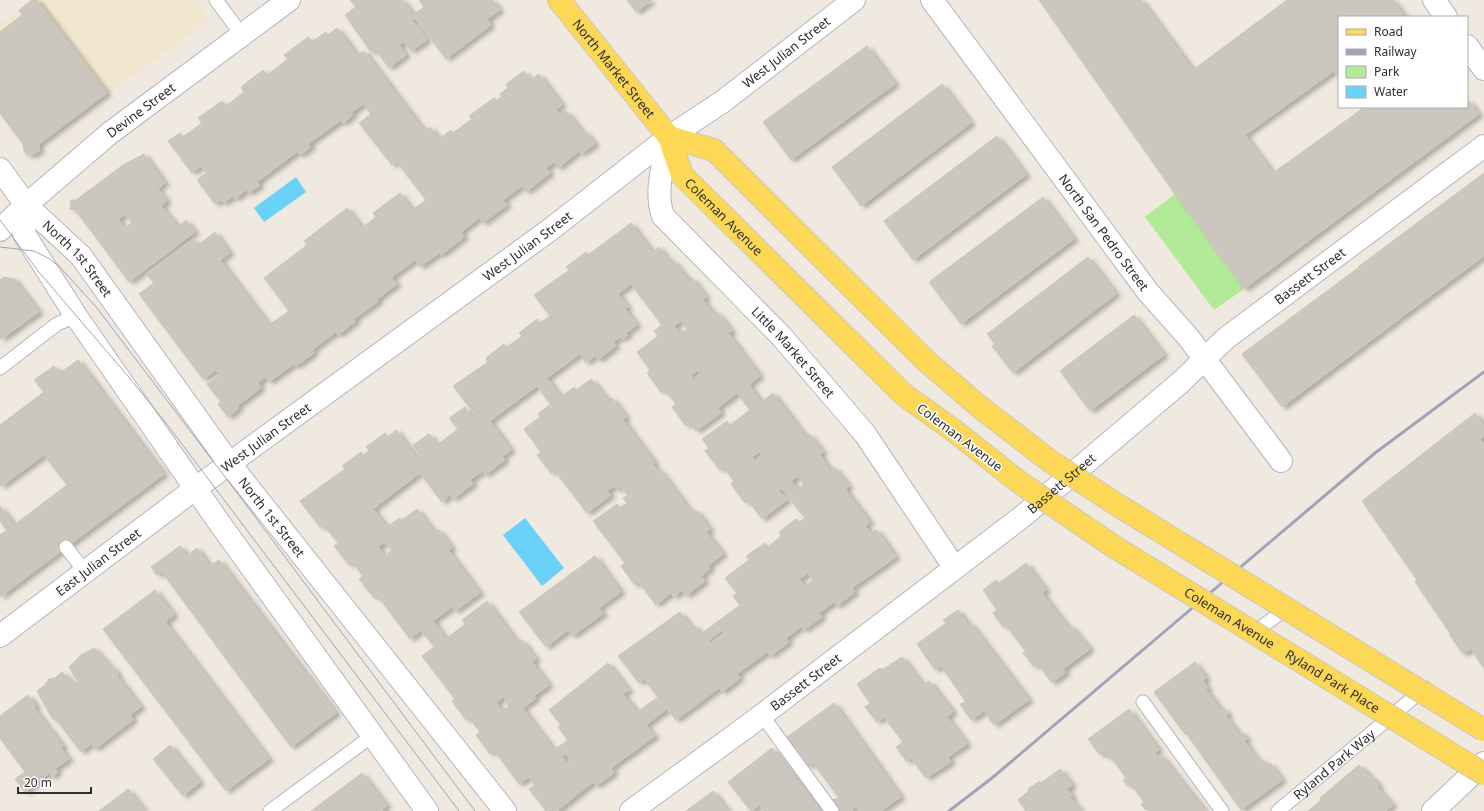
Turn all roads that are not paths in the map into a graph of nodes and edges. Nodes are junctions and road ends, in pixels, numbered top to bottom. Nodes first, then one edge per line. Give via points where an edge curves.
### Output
1 (216, 0) edge
2 (289, 0) edge
3 (559, 0) edge
4 (854, 0) edge
5 (932, 0) edge
6 (1434, 0) edge
7 (1445, 16) edge
8 (242, 35) junction
9 (1468, 47) edge
10 (1484, 69) edge
11 (669, 137) junction
12 (1484, 146) edge
13 (0, 168) edge
14 (26, 205) junction
15 (0, 230) edge
16 (76, 316) junction
17 (1204, 358) junction
18 (0, 368) edge
19 (1281, 461) dead end
20 (229, 464) junction
21 (196, 488) junction
22 (66, 547) dead end
23 (954, 567) junction
24 (85, 572) junction
25 (0, 636) edge
26 (1427, 686) junction
27 (1143, 702) dead end
28 (762, 714) junction
29 (1392, 716) junction
30 (1484, 722) edge
31 (1484, 730) edge
32 (372, 736) junction
33 (1482, 770) edge
34 (270, 811) edge
35 (427, 811) edge
36 (505, 811) edge
37 (631, 811) edge
38 (832, 811) edge
39 (1222, 811) edge
40 (1278, 811) edge
41 (1433, 811) edge

1 - 8 lane
2 - 8 street, Devine Street
3 - 11 main road, North Market Street
4 - 11 street, West Julian Street via 722,102
5 - 17 street, North San Pedro Street via 1148,292
6 - 7 street
8 - 14 street, Devine Street via 110,133
9 - 10 street
11 - 20 street, West Julian Street via 525,248
11 - 23 street, Little Market Street via 660,191 659,205 663,216 782,337 865,434
11 - 31 main road, bridge via 714,150 925,360 981,408 1050,461
11 - 33 main road, Coleman Avenue, bridge via 682,175 904,395 1019,482 1113,546
12 - 17 street, Bassett Street via 1225,338
13 - 14 street, North 1st Street
14 - 15 street, Devine Street
14 - 16 street, North 1st Street via 24,234
14 - 20 street, North 1st Street via 81,256
16 - 18 lane via 57,324
16 - 21 street, North 1st Street
17 - 19 street, North San Pedro Street
17 - 23 street, Bassett Street via 1182,381 1029,511
20 - 21 street, West Julian Street
20 - 36 street, North 1st Street
21 - 24 street, East Julian Street
21 - 32 street, North 1st Street
22 - 24 lane
23 - 28 street, Bassett Street
24 - 25 street, East Julian Street
26 - 29 lane, Ryland Park Way
26 - 29 lane, Ryland Park Place via 1292,604 1252,634
26 - 30 lane, Ryland Park Place
27 - 39 lane
28 - 37 street, Bassett Street
28 - 38 lane
29 - 33 lane, Ryland Park Place
29 - 40 lane, Ryland Park Way
32 - 34 lane
32 - 35 street, North 1st Street
33 - 41 street

